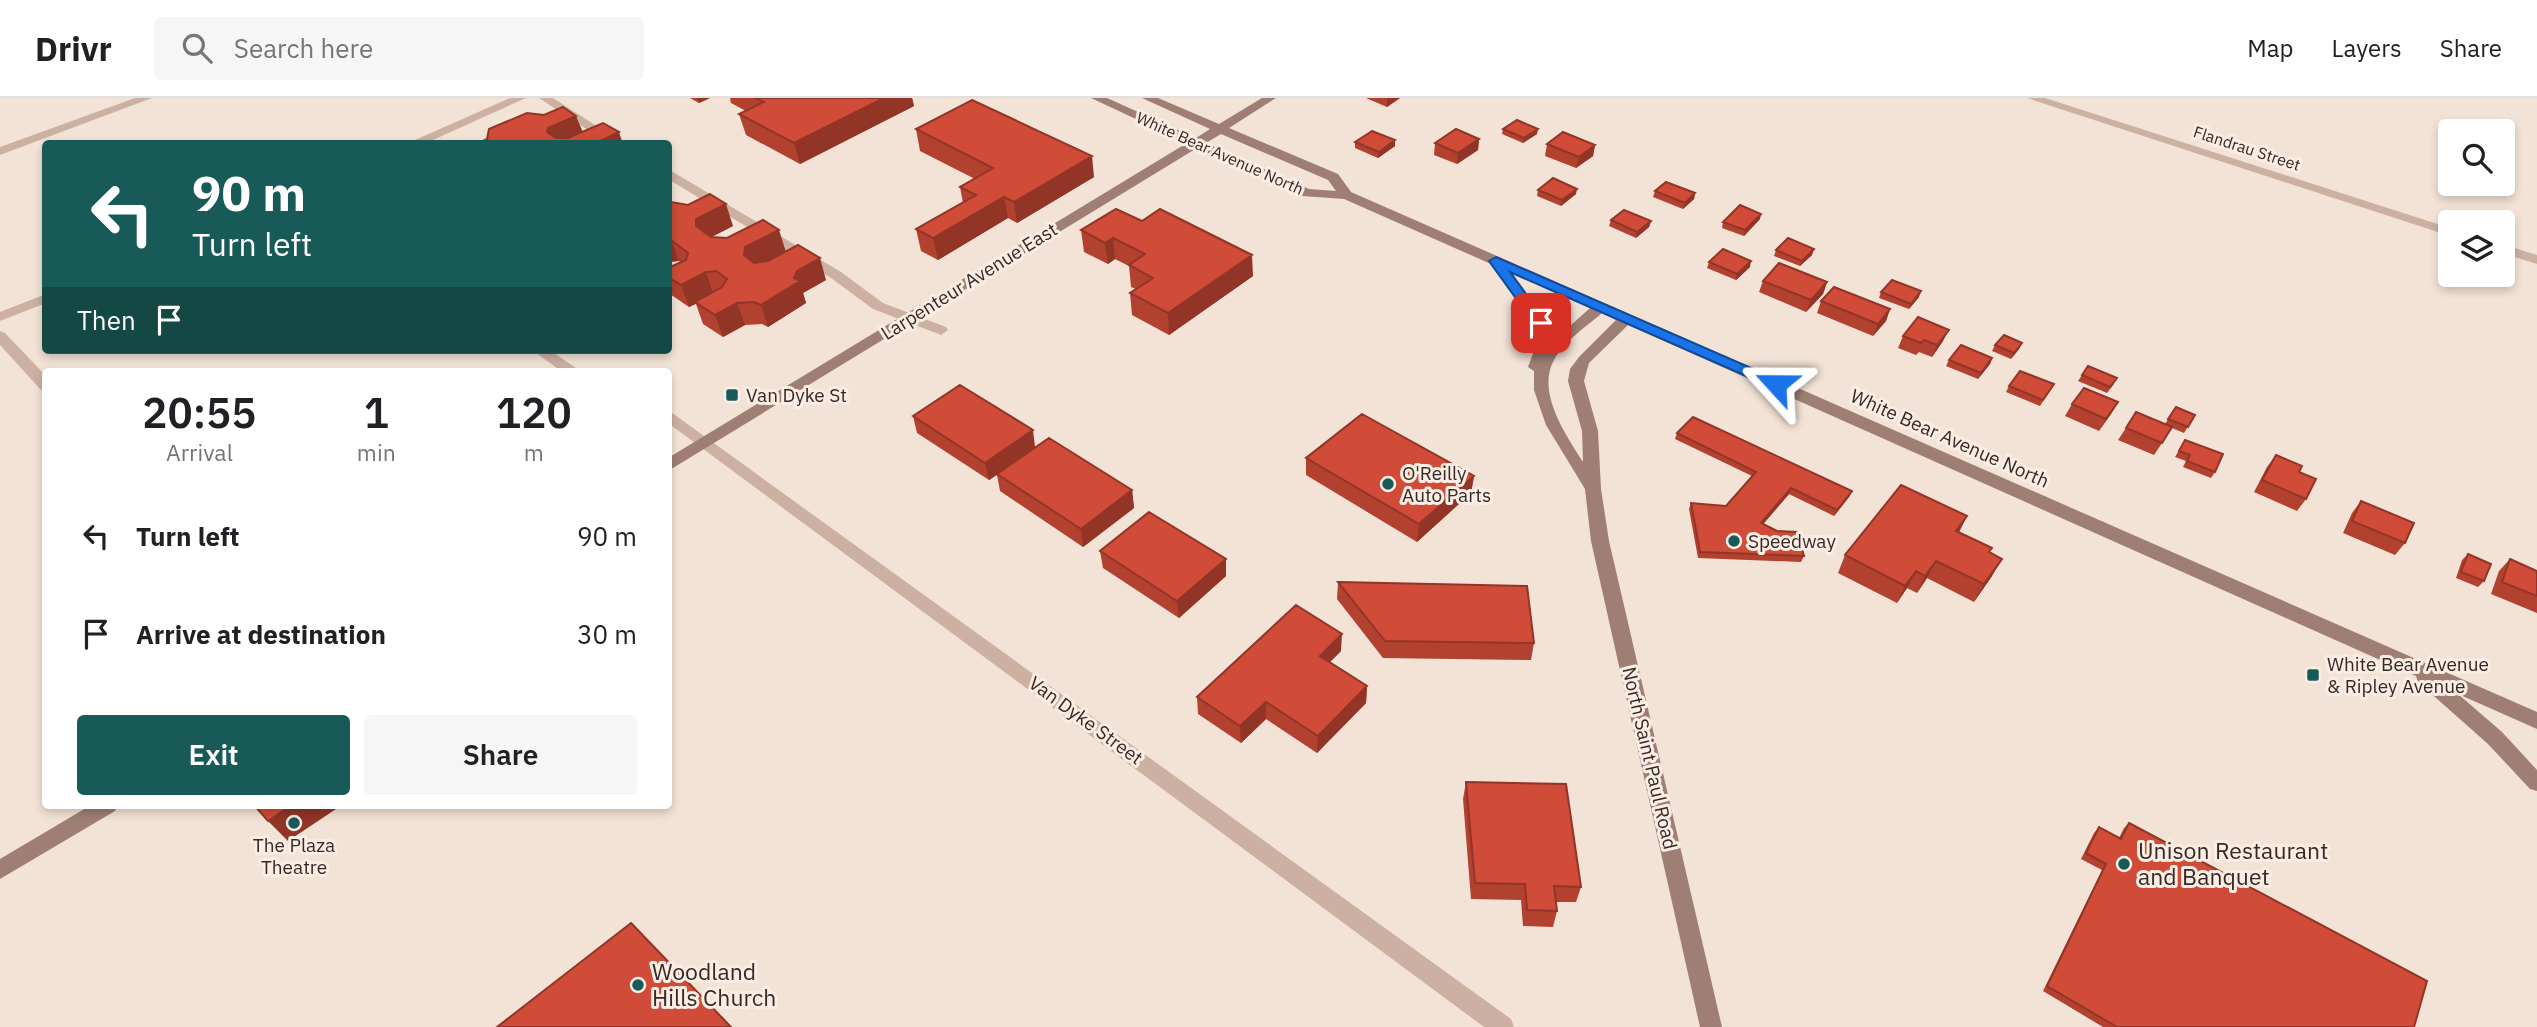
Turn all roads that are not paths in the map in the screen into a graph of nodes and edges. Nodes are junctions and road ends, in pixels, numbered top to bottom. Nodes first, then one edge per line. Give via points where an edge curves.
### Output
1 (146, 98) edge
2 (520, 98) edge
3 (545, 98) edge
4 (1097, 98) edge
5 (1148, 98) edge
6 (1270, 98) edge
7 (2033, 98) edge
8 (1219, 129) junction
9 (421, 140) edge
10 (613, 140) edge
11 (1195, 143) junction
12 (0, 151) edge
13 (672, 175) edge
14 (1346, 195) junction
15 (2438, 228) edge
16 (2515, 252) edge
17 (2537, 260) edge
18 (1496, 261) junction
19 (42, 300) edge
20 (1600, 307) junction
21 (0, 317) edge
22 (909, 317) junction
23 (1626, 318) junction
24 (941, 330) dead end
25 (0, 336) edge
26 (546, 354) edge
27 (567, 368) edge
28 (42, 382) edge
29 (1541, 389) junction
30 (672, 418) edge
31 (709, 442) junction
32 (672, 464) edge
33 (1593, 489) junction
34 (2412, 666) junction
35 (2537, 721) edge
36 (2537, 783) edge
37 (101, 809) edge
38 (0, 870) edge
39 (1503, 1027) edge
40 (1711, 1027) edge

1 - 12 street
2 - 9 street
3 - 10 street
4 - 11 main road, White Bear Avenue North
5 - 8 main road, White Bear Avenue North
6 - 8 main road, Larpenteur Avenue East
7 - 15 street, Flandrau Street
8 - 11 main road, Larpenteur Avenue East
8 - 14 main road, White Bear Avenue North via 1333,177
11 - 14 main road, White Bear Avenue North via 1307,193
11 - 22 main road, Larpenteur Avenue East
13 - 22 street via 836,275 878,306
14 - 18 main road, White Bear Avenue North
16 - 17 street
18 - 20 main road, White Bear Avenue North
18 - 29 main road via 1541,323 1543,345 1536,371
19 - 21 street
20 - 23 main road, White Bear Avenue North
20 - 29 main road via 1546,359
22 - 24 street
22 - 31 main road, Larpenteur Avenue East
23 - 33 main road, North Saint Paul Road via 1584,360 1577,374 1590,430
23 - 34 main road, White Bear Avenue North
25 - 28 street
26 - 27 street
29 - 33 main road, North Saint Paul Road via 1560,437
30 - 31 street, Van Dyke Street
31 - 32 main road, Larpenteur Avenue East
31 - 39 street, Van Dyke Street
33 - 40 main road, North Saint Paul Road via 1600,541
34 - 35 main road, White Bear Avenue North
34 - 36 main road via 2495,738
37 - 38 main road

